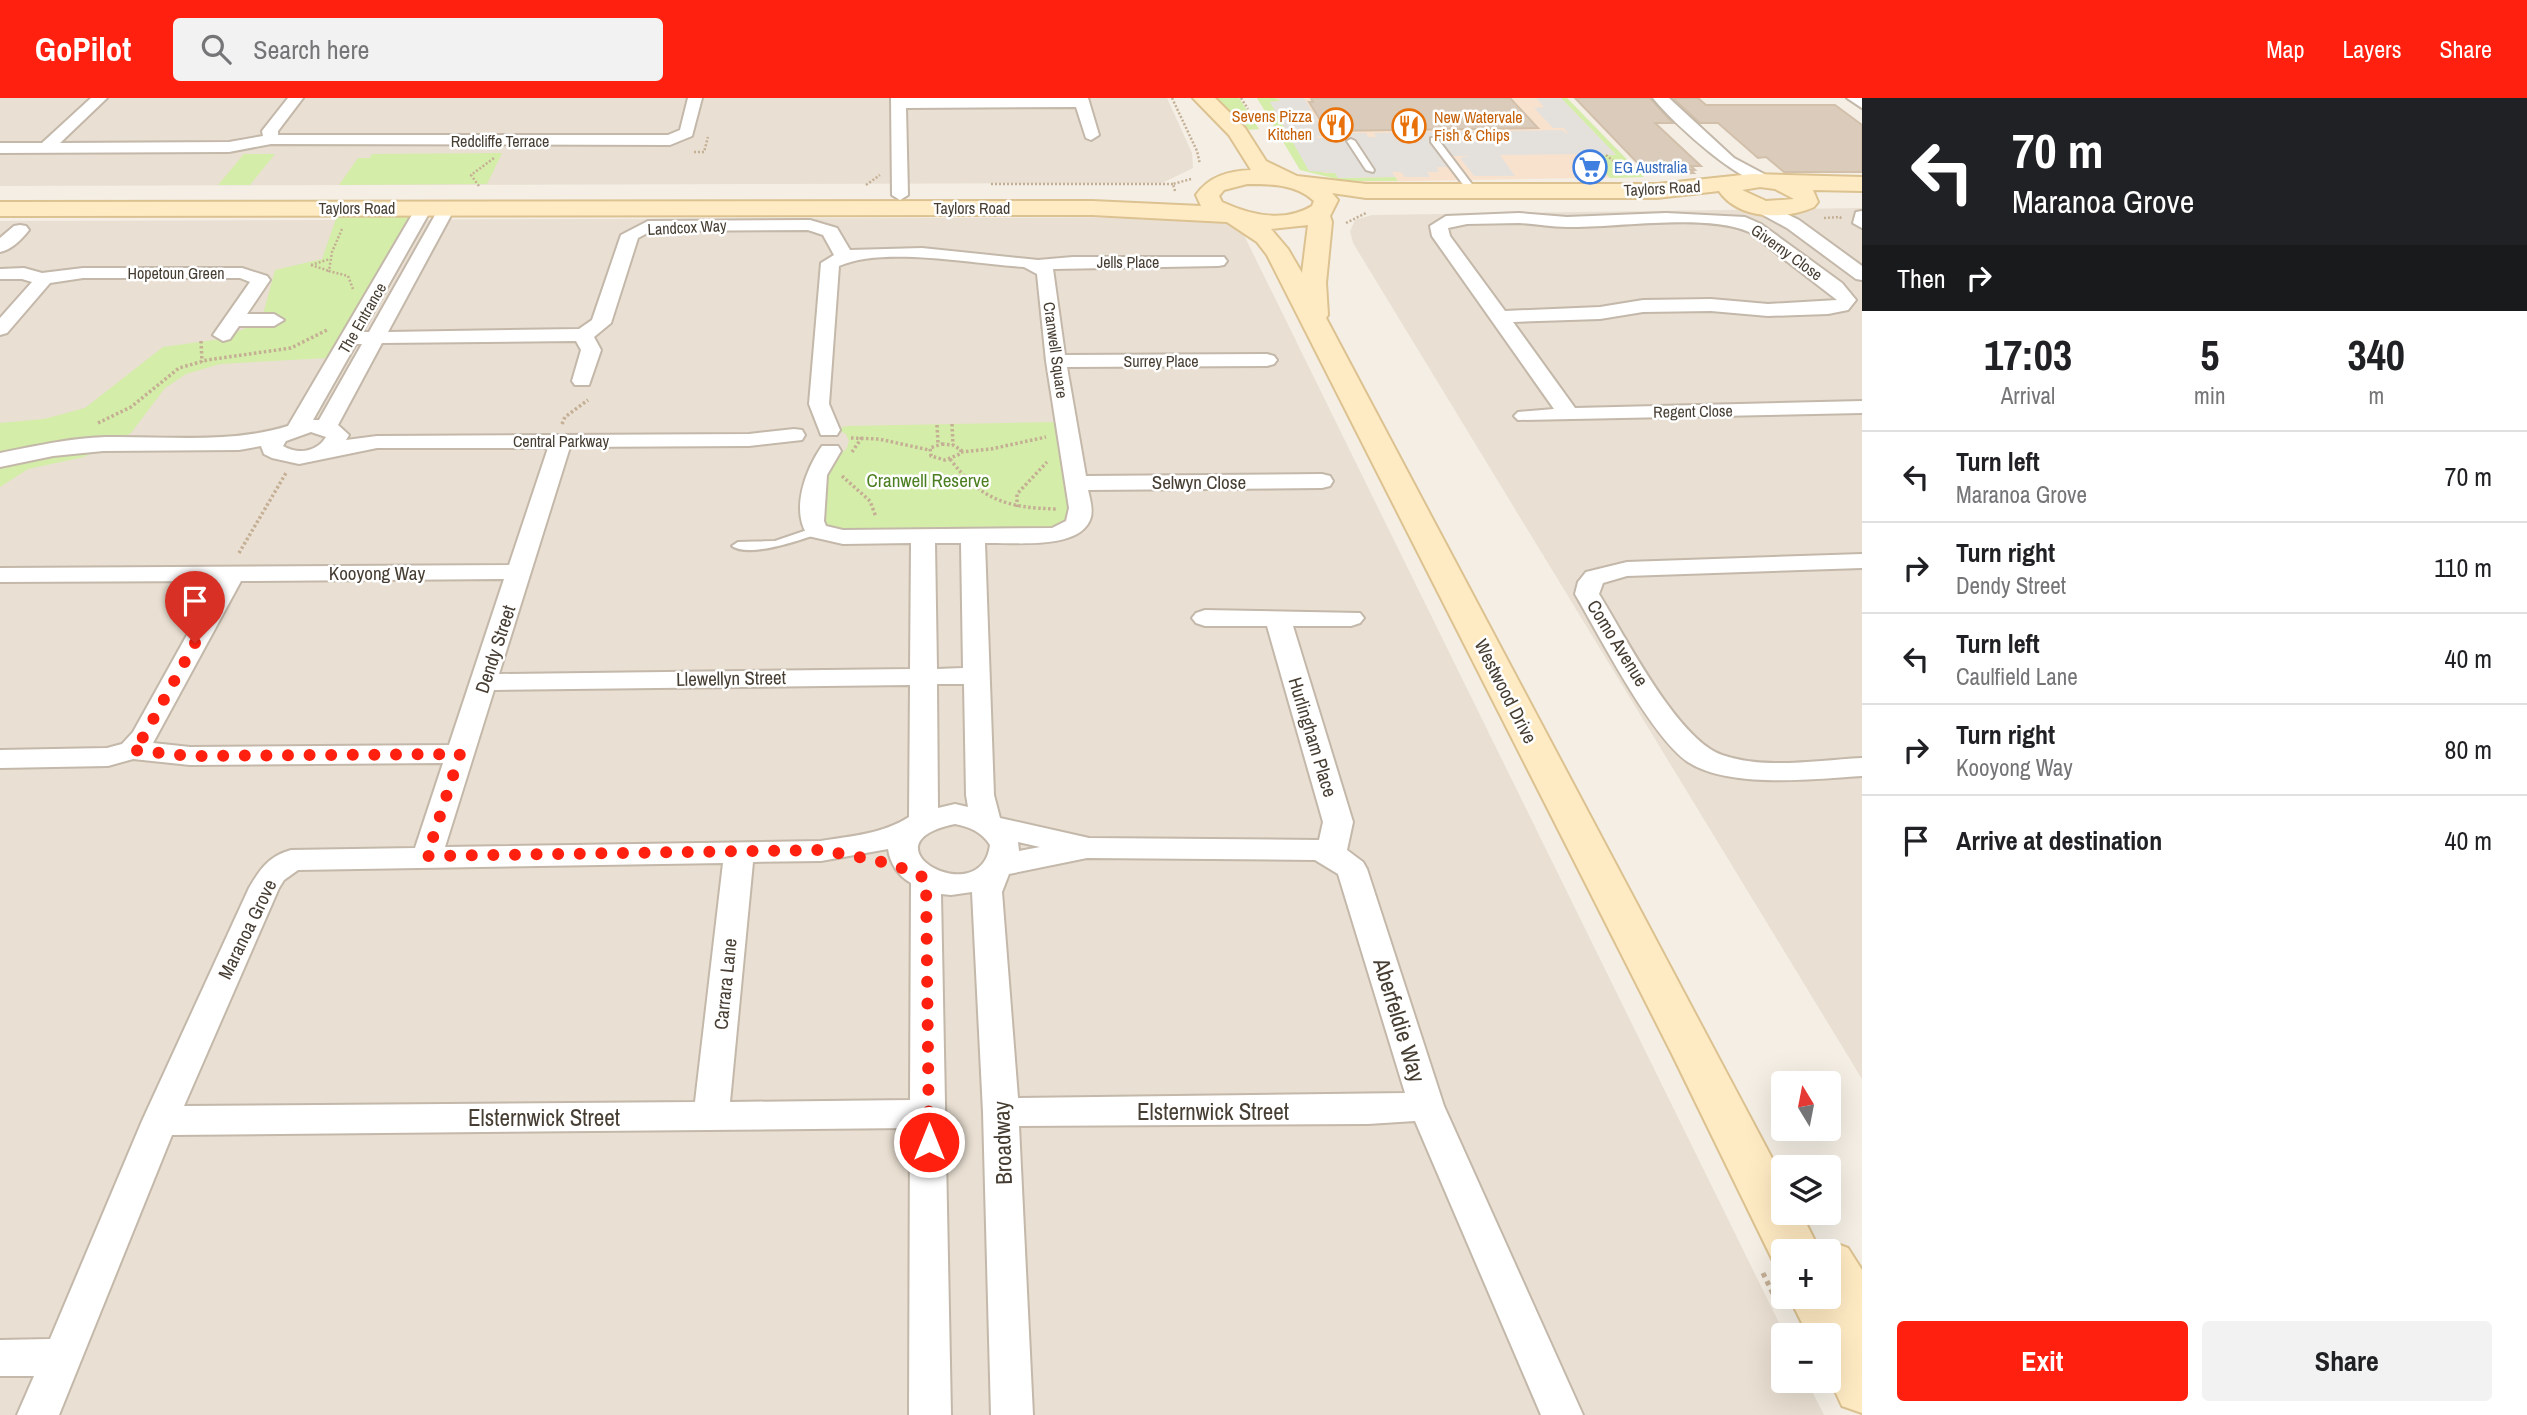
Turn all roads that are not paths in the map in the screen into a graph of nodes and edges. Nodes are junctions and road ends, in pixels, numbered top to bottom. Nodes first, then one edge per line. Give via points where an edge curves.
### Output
1 (100, 98) edge
2 (296, 98) edge
3 (695, 98) edge
4 (1189, 98) edge
5 (1203, 98) edge
6 (1660, 98) edge
7 (1853, 98) edge
8 (1082, 100) edge
9 (898, 101) edge
10 (1862, 104) edge
11 (1091, 135) dead end
12 (274, 139) junction
13 (1434, 139) dead end
14 (1351, 141) dead end
15 (0, 148) edge
16 (46, 148) junction
17 (1370, 170) dead end
18 (1733, 176) junction
19 (1289, 180) junction
20 (1774, 182) junction
21 (1217, 184) junction
22 (1862, 184) edge
23 (1471, 189) junction
24 (1862, 195) edge
25 (900, 202) junction
26 (1805, 203) junction
27 (1754, 204) junction
28 (436, 208) junction
29 (0, 209) edge
30 (1320, 212) junction
31 (1234, 216) junction
32 (1862, 216) edge
33 (1862, 223) edge
34 (20, 230) dead end
35 (0, 247) edge
36 (844, 255) junction
37 (1862, 256) edge
38 (1218, 261) dead end
39 (1038, 265) junction
40 (0, 274) edge
41 (1862, 275) edge
42 (41, 279) junction
43 (1499, 317) junction
44 (274, 320) dead end
45 (1317, 328) junction
46 (0, 329) edge
47 (583, 335) junction
48 (375, 337) junction
49 (350, 338) junction
50 (1267, 360) dead end
51 (1056, 361) junction
52 (582, 381) road end
53 (819, 404) junction
54 (1862, 407) edge
55 (1578, 413) junction
56 (1525, 416) dead end
57 (298, 428) junction
58 (331, 437) junction
59 (561, 441) junction
60 (799, 441) junction
61 (275, 443) junction
62 (836, 452) junction
63 (0, 460) edge
64 (816, 475) junction
65 (1322, 481) dead end
66 (1076, 483) junction
67 (817, 531) junction
68 (923, 536) junction
69 (973, 536) junction
70 (738, 546) dead end
71 (1862, 561) edge
72 (520, 572) junction
73 (230, 574) junction
74 (0, 575) edge
75 (1205, 618) dead end
76 (1351, 618) dead end
77 (1278, 619) junction
78 (925, 676) junction
79 (977, 676) junction
80 (485, 682) junction
81 (132, 750) junction
82 (460, 754) junction
83 (0, 759) edge
84 (1862, 767) edge
85 (917, 825) junction
86 (990, 825) junction
87 (1089, 848) junction
88 (821, 850) junction
89 (739, 852) junction
90 (1331, 855) junction
91 (427, 856) junction
92 (997, 869) junction
93 (920, 876) junction
94 (1695, 1054) junction
95 (1426, 1106) junction
96 (1001, 1112) junction
97 (929, 1114) junction
98 (711, 1116) junction
99 (160, 1121) junction
100 (1771, 1174) edge
101 (1788, 1239) edge
102 (1841, 1283) edge
103 (1822, 1309) edge
104 (1862, 1316) edge
105 (63, 1357) junction
106 (0, 1358) edge
107 (1862, 1387) edge
108 (38, 1415) edge
109 (930, 1415) edge
110 (1012, 1415) edge
111 (1562, 1415) edge

1 - 16 street
2 - 12 street via 270,131
3 - 12 street, Redcliffe Terrace via 687,133 670,140
4 - 21 main road via 1219,147
5 - 19 main road via 1238,132 1258,165
6 - 18 street
7 - 10 street
8 - 9 street
8 - 11 street
9 - 25 street
12 - 16 street, Redcliffe Terrace via 229,147
13 - 23 lane
14 - 17 lane
15 - 16 street, Redcliffe Terrace
18 - 20 main road, Taylors Road
18 - 23 main road, Taylors Road via 1657,191
18 - 27 main road via 1733,195
19 - 21 main road, Taylors Road via 1240,178
19 - 23 main road, Taylors Road via 1366,191
19 - 30 main road via 1323,195 1326,205
20 - 22 main road
20 - 26 main road via 1797,189 1807,198
21 - 25 main road, Taylors Road via 1117,195
21 - 31 main road, Westwood Drive via 1208,200 1219,211
24 - 26 main road
25 - 28 main road, Taylors Road via 713,208
25 - 31 main road, Taylors Road
26 - 27 main road, Taylors Road via 1780,208
26 - 37 street via 1814,218
27 - 30 main road, Taylors Road via 1401,202
27 - 41 street via 1793,224
28 - 29 main road, Taylors Road
28 - 48 street, The Entrance
28 - 49 street, The Entrance
30 - 31 main road, Taylors Road via 1291,222
30 - 45 main road, Westwood Drive via 1313,283
31 - 45 main road, Westwood Drive via 1273,244
32 - 33 street
34 - 35 street
36 - 39 street via 928,254
36 - 47 street, Landcox Way via 831,232 810,225 648,226 629,235 601,323
36 - 53 street via 830,263
38 - 39 street, Jells Place
39 - 51 street, Cranwell Square via 1046,272
40 - 42 street via 24,273
42 - 44 street, Hopetoun Green via 83,273 242,272 261,280 228,328
42 - 46 street via 41,285
43 - 43 street, Giverny Close via 1441,236 1441,224 1453,219 1493,218 1567,222 1731,219 1755,228 1847,300 1828,308 1643,306 1600,313
43 - 55 street, Giverny Close
45 - 94 main road, Westwood Drive
47 - 48 street
47 - 52 street via 591,350
48 - 49 street
48 - 58 street, The Entrance
49 - 57 street, The Entrance
50 - 51 street, Surrey Place
51 - 66 street, Cranwell Square
53 - 60 street
53 - 62 street
54 - 55 street, Regent Close
55 - 56 street, Regent Close
57 - 58 street
57 - 61 street
58 - 59 street, Central Parkway via 373,442
58 - 61 street via 298,458 278,455
59 - 60 street, Central Parkway
59 - 72 street, Dendy Street
60 - 62 street, Central Parkway
60 - 64 street
61 - 63 street via 103,444
62 - 64 street
64 - 67 street via 812,522
65 - 66 street, Selwyn Close
66 - 69 street, Cranwell Square via 1080,521 1066,533
67 - 68 street via 843,537
67 - 70 lane via 776,544
68 - 69 street
68 - 78 street
69 - 79 street
71 - 84 street, Como Avenue via 1627,569 1591,579 1587,594 1667,721 1698,755 1716,763 1774,770
72 - 73 street, Kooyong Way
72 - 80 street, Dendy Street
73 - 74 street, Kooyong Way
73 - 81 street via 144,736
75 - 77 street
76 - 77 street
77 - 90 street, Hurlingham Place via 1338,822
78 - 79 street, Llewellyn Street
78 - 80 street, Llewellyn Street
78 - 85 street
79 - 86 street via 981,795
80 - 82 street, Dendy Street
81 - 82 street via 190,756
81 - 83 street via 108,757
82 - 91 street, Dendy Street
85 - 86 street via 955,814
85 - 88 street, Maranoa Grove via 873,843
85 - 93 street via 903,841 902,852 905,863
86 - 87 street
86 - 92 street via 1005,845
87 - 90 street via 1299,849
87 - 92 street
88 - 89 street, Maranoa Grove
88 - 93 street, Maranoa Grove
89 - 91 street, Maranoa Grove
89 - 98 street, Carrara Lane
90 - 95 street, Aberfeldie Way via 1352,869
91 - 99 street, Maranoa Grove via 306,858 291,860 273,873
92 - 93 street via 961,884
92 - 96 street, Broadway via 987,892
93 - 97 street
94 - 100 main road, Westwood Drive
94 - 101 main road, Westwood Drive
95 - 96 street, Elsternwick Street
95 - 111 street, Aberfeldie Way
96 - 110 street, Broadway
97 - 98 street, Elsternwick Street
97 - 109 street
98 - 99 street, Elsternwick Street
99 - 105 street, Maranoa Grove
102 - 104 main road
103 - 107 main road
105 - 106 street
105 - 108 street, Maranoa Grove

